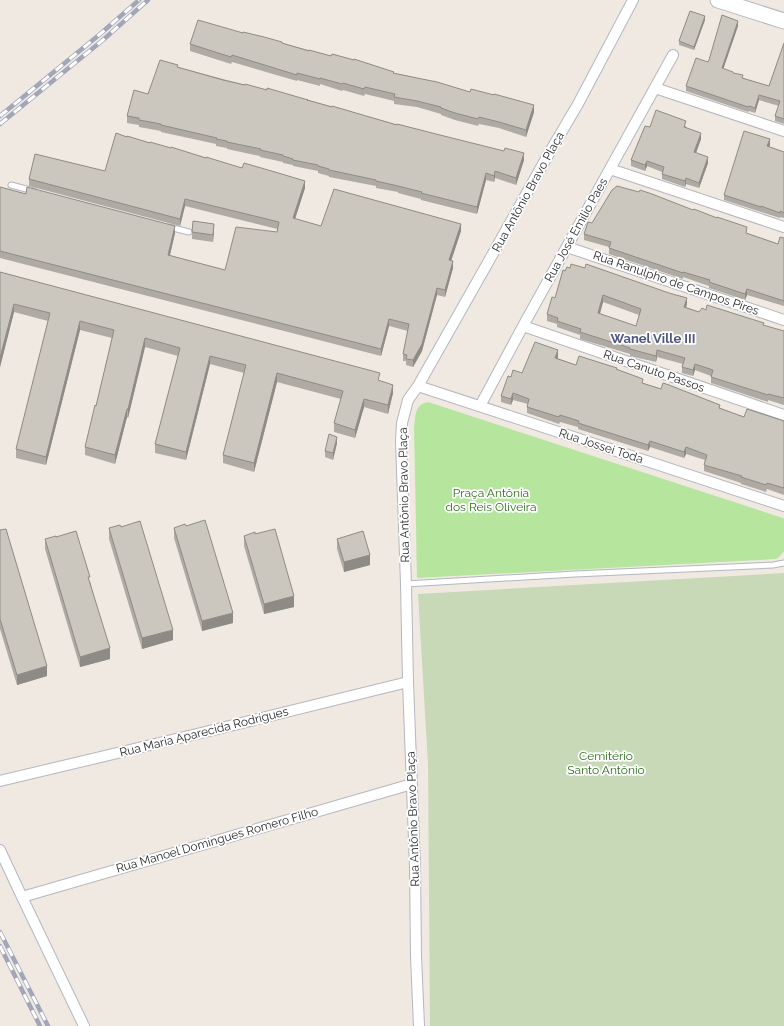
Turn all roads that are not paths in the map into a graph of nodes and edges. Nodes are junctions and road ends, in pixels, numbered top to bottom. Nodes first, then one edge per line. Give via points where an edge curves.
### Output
1 (633, 0) edge
2 (718, 0) edge
3 (784, 21) edge
4 (673, 55) dead end
5 (654, 88) junction
6 (784, 131) edge
7 (610, 169) junction
8 (11, 185) dead end
9 (42, 193) edge
10 (166, 226) edge
11 (784, 227) edge
12 (189, 232) dead end
13 (567, 247) junction
14 (784, 320) edge
15 (523, 326) junction
16 (418, 386) junction
17 (480, 406) junction
18 (784, 415) edge
19 (784, 506) edge
20 (784, 563) edge
21 (406, 584) junction
22 (408, 682) junction
23 (0, 781) edge
24 (412, 784) junction
25 (0, 850) edge
26 (22, 897) junction
27 (84, 1026) edge
28 (419, 1026) edge

1 - 16 street, Rua Antônio Bravo Plaça via 578,104
2 - 3 main road
4 - 5 street, Rua José Emilio Paes
5 - 6 street
5 - 7 street, Rua José Emilio Paes
7 - 11 street
7 - 13 street, Rua José Emilio Paes
8 - 9 lane
10 - 12 lane
13 - 14 street, Rua Ranulpho de Campos Pires
13 - 15 street, Rua José Emilio Paes
15 - 17 street, Rua José Emilio Paes
15 - 18 street, Rua Canuto Passos
16 - 17 street, Rua Jossei Toda
16 - 21 street, Rua Antônio Bravo Plaça via 408,400 402,423
17 - 19 street, Rua Jossei Toda
20 - 21 lane
21 - 22 street, Rua Antônio Bravo Plaça
22 - 23 street, Rua Maria Aparecida Rodrigues
22 - 24 street, Rua Antônio Bravo Plaça
24 - 26 street, Rua Manoel Domingues Romero Filho
24 - 28 street, Rua Antônio Bravo Plaça
25 - 26 street
26 - 27 street

